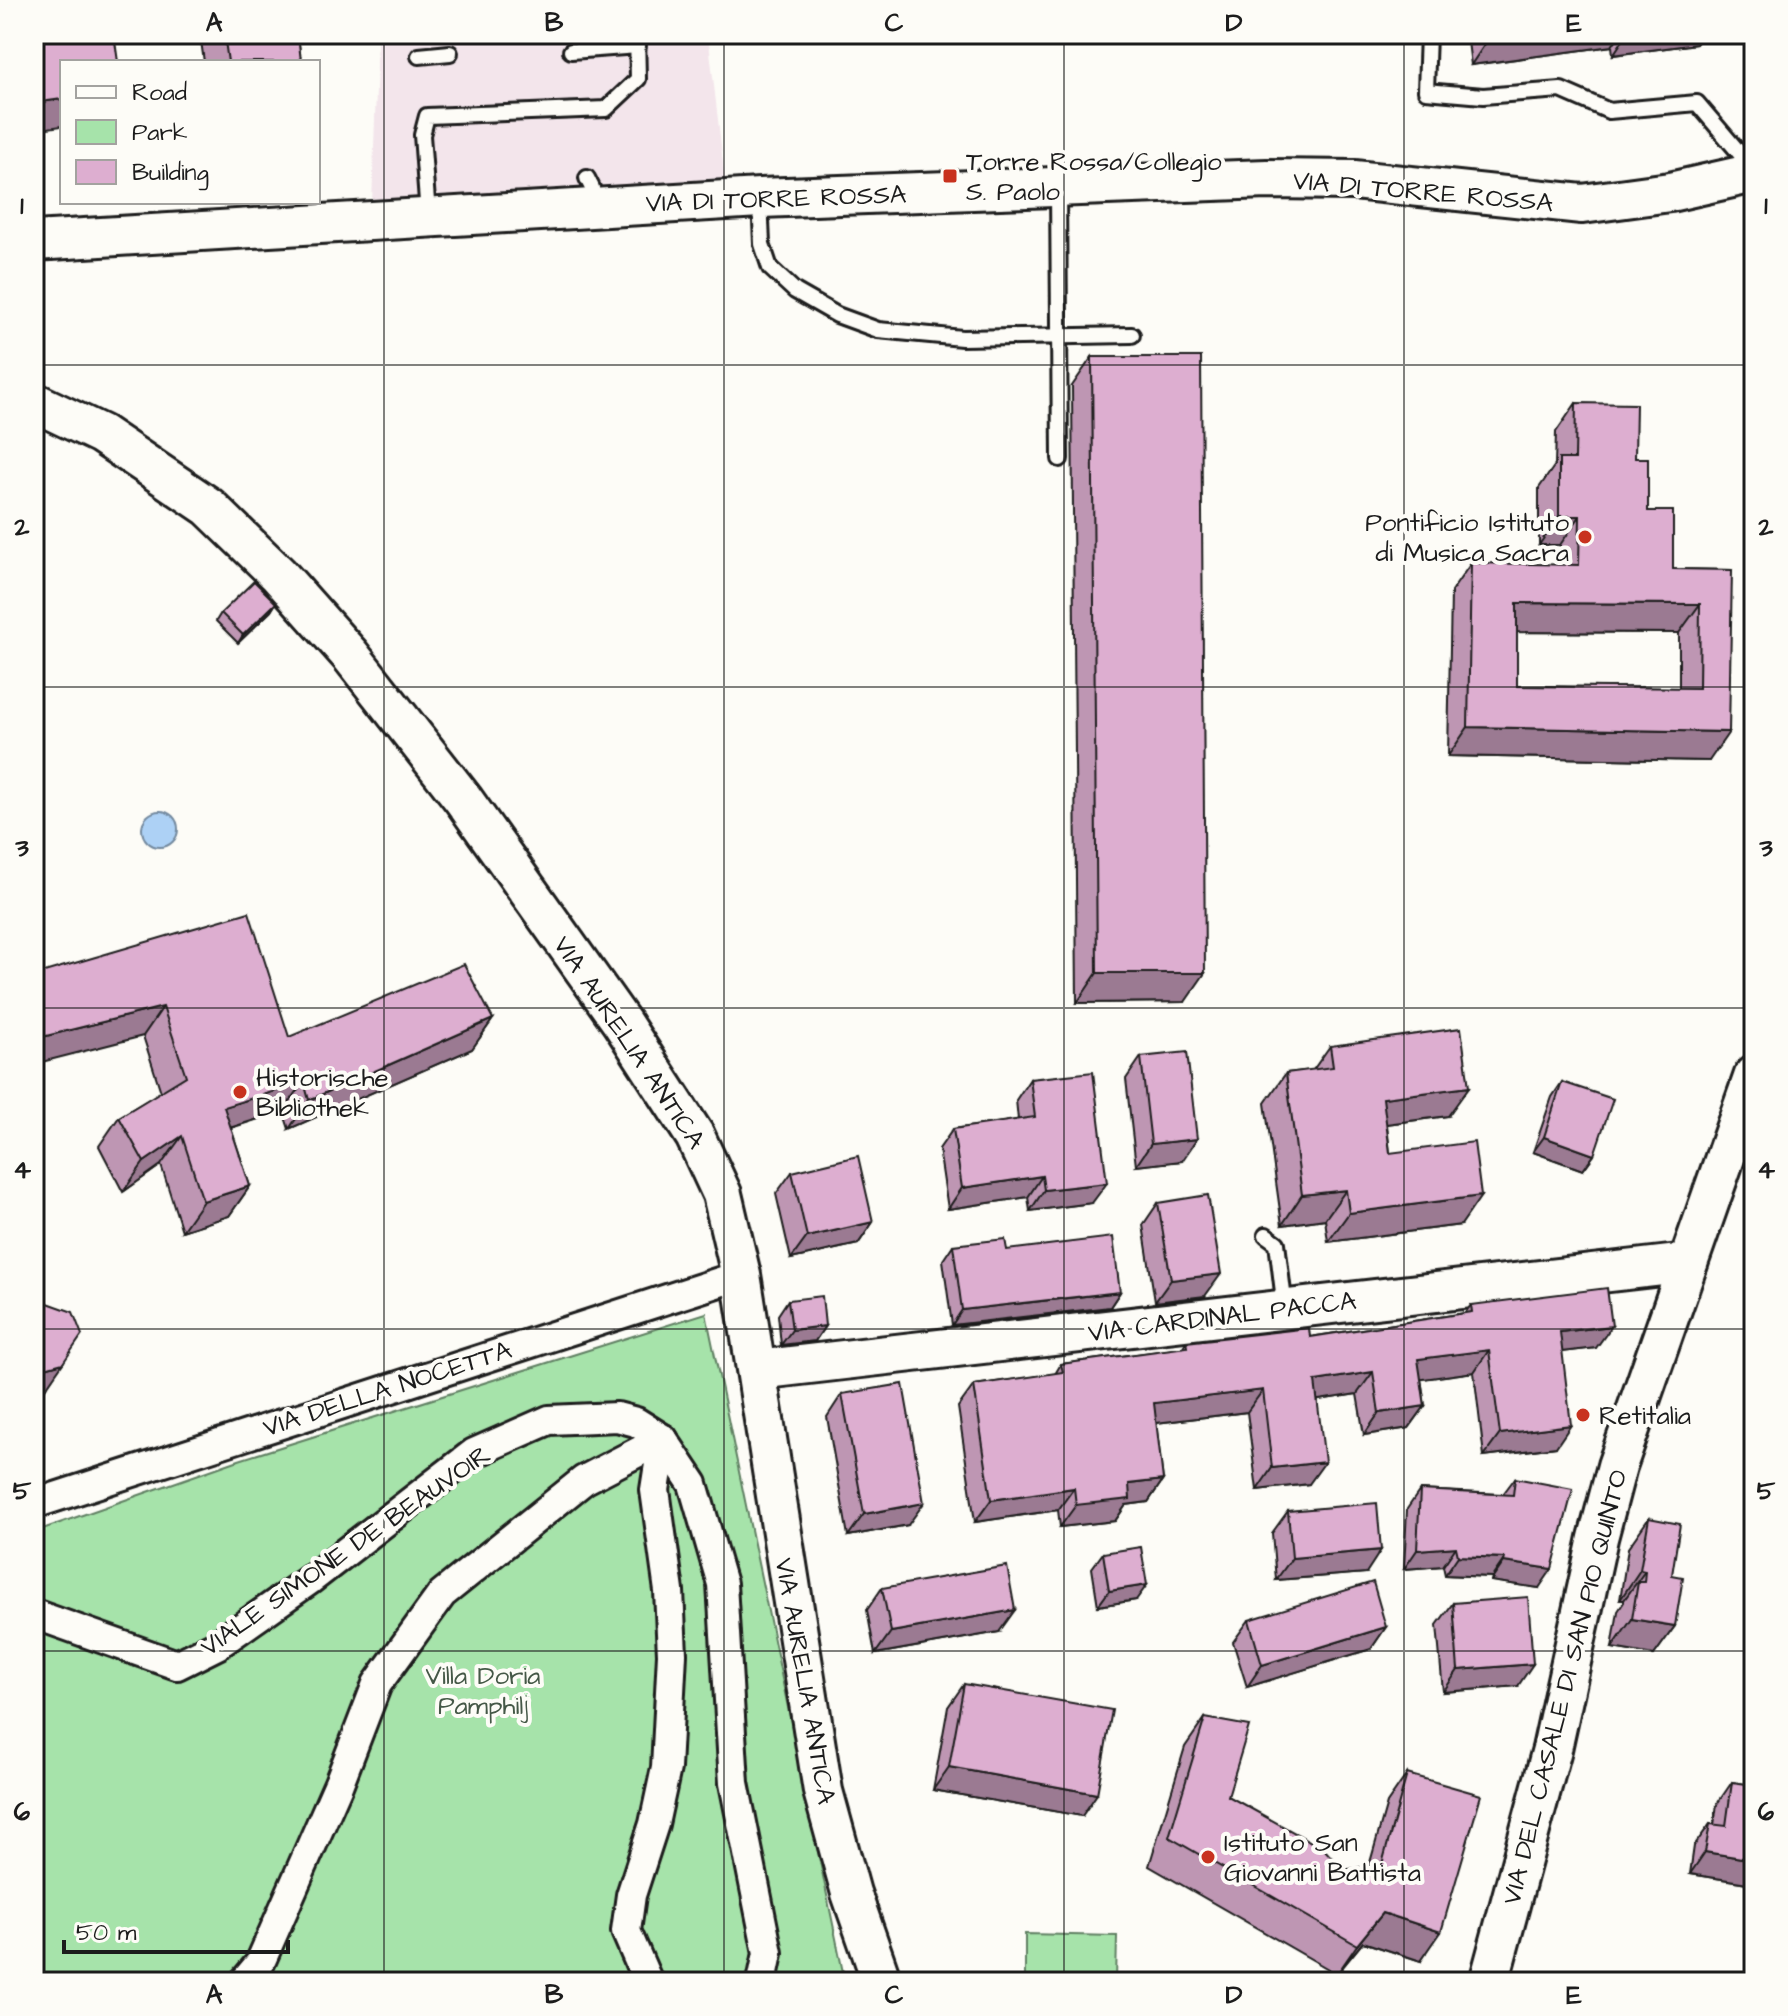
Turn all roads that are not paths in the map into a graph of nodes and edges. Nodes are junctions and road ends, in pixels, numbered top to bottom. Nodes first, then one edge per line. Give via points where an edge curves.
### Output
1 (1428, 34) edge
2 (638, 40) edge
3 (571, 51) dead end
4 (450, 53) dead end
5 (419, 56) dead end
6 (1754, 171) edge
7 (1058, 188) junction
8 (760, 198) junction
9 (428, 215) junction
10 (34, 241) edge
11 (1059, 335) junction
12 (1132, 335) dead end
13 (34, 402) edge
14 (1060, 459) dead end
15 (1754, 1075) edge
16 (1266, 1235) dead end
17 (1688, 1263) junction
18 (741, 1275) junction
19 (1285, 1309) junction
20 (757, 1370) junction
21 (663, 1439) junction
22 (34, 1504) edge
23 (34, 1614) edge
24 (244, 1982) edge
25 (648, 1982) edge
26 (762, 1982) edge
27 (882, 1982) edge
28 (1489, 1982) edge

1 - 6 lane via 1426,91 1483,96 1561,90 1609,111 1697,103
2 - 3 lane
2 - 9 lane via 638,79 606,109 427,116 422,135
4 - 5 lane
6 - 7 street, VIA DI TORRE ROSSA via 1670,192 1582,204 1327,179
7 - 8 street, VIA DI TORRE ROSSA
7 - 11 lane
8 - 9 street, VIA DI TORRE ROSSA via 590,192
8 - 11 lane via 762,244 770,268 795,291 837,315 878,330 962,338
9 - 10 street, VIA DI TORRE ROSSA
11 - 12 lane
11 - 14 lane
13 - 18 street, VIA AURELIA ANTICA via 101,434 209,507 351,656 472,812 687,1124 722,1194
15 - 17 street, VIA DEL CASALE DI SAN PIO QUINTO
16 - 19 lane via 1277,1243
17 - 19 street, VIA CARDINAL PACCA
17 - 28 street, VIA DEL CASALE DI SAN PIO QUINTO via 1605,1509 1552,1749
18 - 20 street, VIA AURELIA ANTICA
18 - 22 street, VIA DELLA NOCETTA
19 - 20 street, VIA CARDINAL PACCA
20 - 27 street, VIA AURELIA ANTICA via 823,1791
21 - 23 street, VIALE SIMONE DE BEAUVOIR via 617,1417 549,1420 474,1453 311,1579 217,1645 177,1665
21 - 24 street via 584,1480 442,1594 377,1684 260,1963
21 - 25 street via 655,1490 672,1654 666,1768 626,1931
21 - 26 street, VIALE SIMONE DE BEAUVOIR via 687,1473 722,1584 734,1783 768,1953

